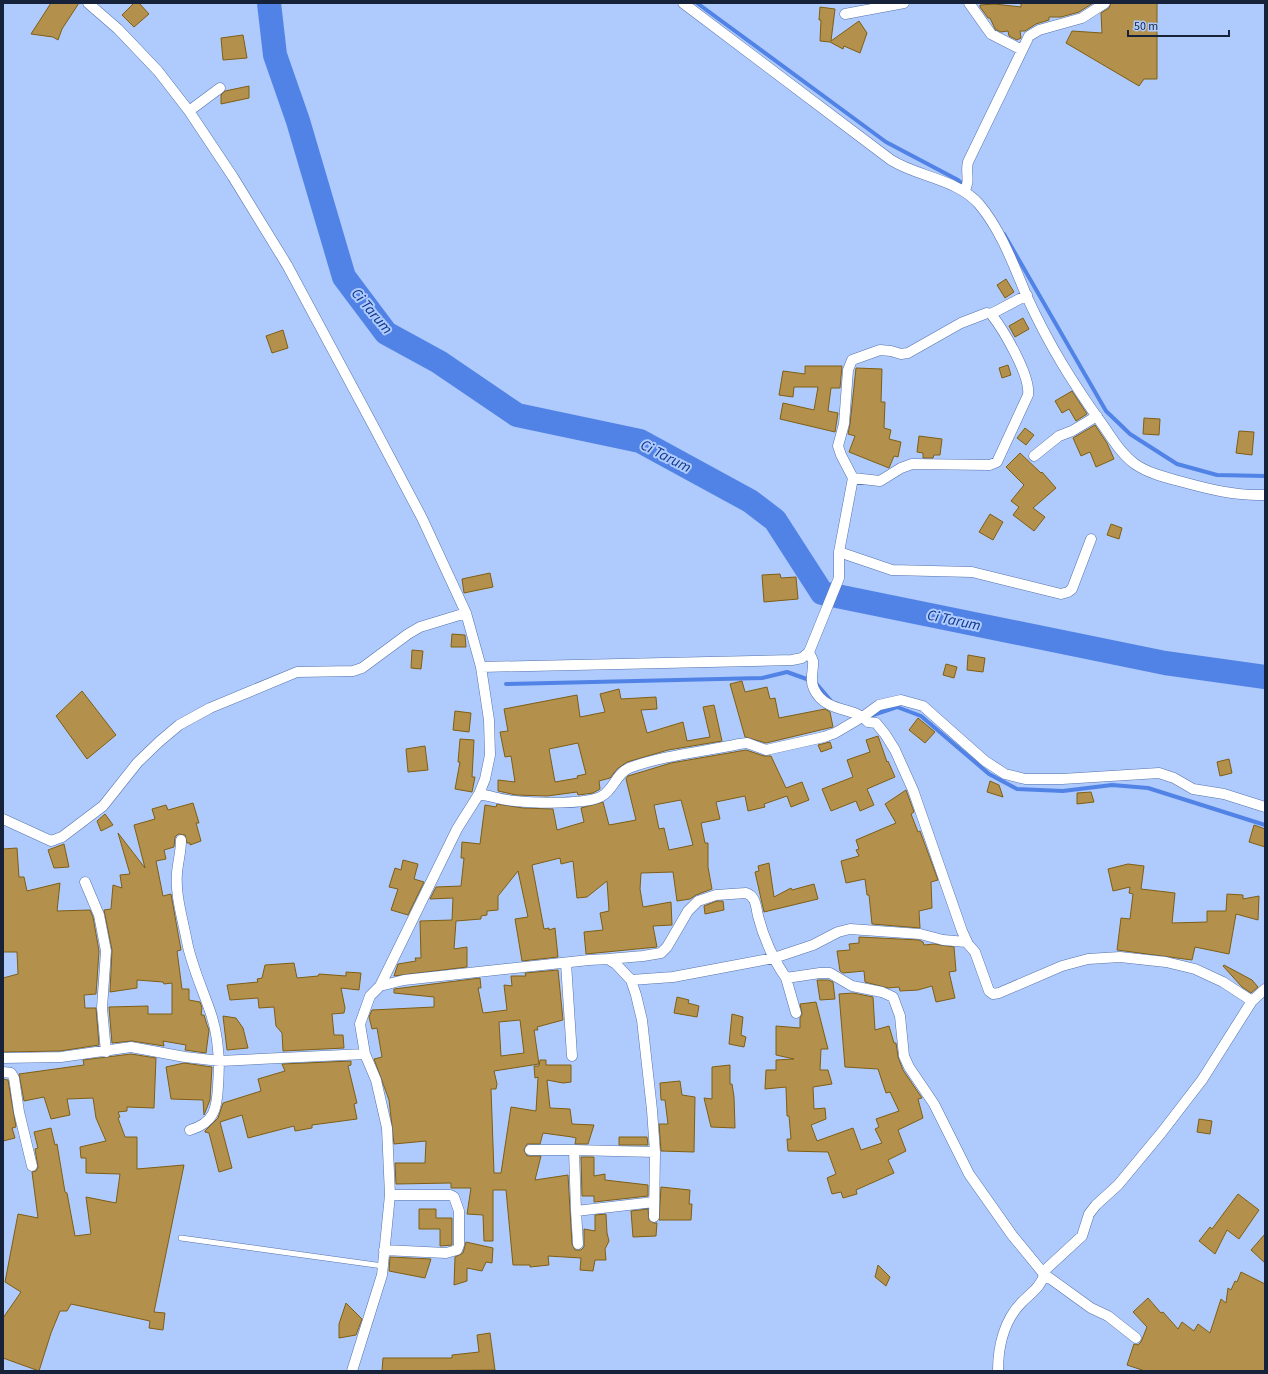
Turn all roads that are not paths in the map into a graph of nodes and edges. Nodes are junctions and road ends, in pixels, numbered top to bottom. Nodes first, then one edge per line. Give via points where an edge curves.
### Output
1 (88, 3) edge
2 (683, 3) edge
3 (904, 3) edge
4 (969, 3) edge
5 (1105, 3) edge
6 (845, 14) dead end
7 (1022, 50) junction
8 (220, 88) dead end
9 (189, 111) junction
10 (966, 188) junction
11 (1027, 295) junction
12 (991, 314) junction
13 (1097, 416) junction
14 (1034, 456) dead end
15 (854, 478) junction
16 (1265, 495) edge
17 (1091, 539) dead end
18 (839, 552) junction
19 (466, 613) junction
20 (809, 652) junction
21 (481, 667) junction
22 (866, 714) junction
23 (479, 794) junction
24 (1265, 807) edge
25 (3, 819) edge
26 (181, 840) dead end
27 (86, 882) dead end
28 (966, 942) junction
29 (774, 958) junction
30 (608, 959) junction
31 (566, 964) junction
32 (786, 978) junction
33 (630, 980) junction
34 (380, 986) junction
35 (1265, 989) edge
36 (1252, 1001) junction
37 (796, 1013) dead end
38 (106, 1052) junction
39 (365, 1054) junction
40 (572, 1056) dead end
41 (3, 1058) edge
42 (220, 1061) junction
43 (3, 1072) edge
44 (190, 1130) dead end
45 (530, 1150) dead end
46 (574, 1150) junction
47 (655, 1152) junction
48 (32, 1166) dead end
49 (390, 1195) junction
50 (654, 1202) junction
51 (576, 1211) junction
52 (654, 1217) dead end
53 (181, 1238) dead end
54 (578, 1244) dead end
55 (384, 1250) junction
56 (383, 1266) junction
57 (1044, 1273) junction
58 (1136, 1338) dead end
59 (352, 1371) edge
60 (998, 1371) edge

1 - 9 street via 118,29 158,71
2 - 10 street via 903,168
3 - 6 street
4 - 7 street via 991,34
5 - 7 street via 1082,18 1034,32
7 - 10 street via 968,162
8 - 9 street
9 - 19 street via 287,265 422,518
10 - 11 street via 997,232
11 - 12 street
11 - 13 street via 1066,373
12 - 15 street via 973,318 905,354 880,350 852,360 848,370 844,424 838,446
12 - 15 street via 1021,366 1028,385 1028,395 997,462 990,465 912,464 880,481
13 - 14 street via 1059,436
13 - 16 street via 1126,457 1145,470 1224,493
15 - 18 street
17 - 18 street via 1072,588 1061,594 972,572 892,570
18 - 20 street via 839,578
19 - 21 street
19 - 25 street via 420,627 362,668 353,671 296,672 210,708 179,725 138,762 103,806 62,838 51,841
20 - 21 street via 802,658 792,660
20 - 22 street via 813,662 813,689 824,702 840,710
21 - 23 street via 489,720 490,755
22 - 23 street via 830,736 771,749 763,750 742,743 668,756 624,771 605,793 597,798 530,803
22 - 24 street via 879,705 894,700 923,706 995,769 1012,776 1025,779 1062,779 1159,773 1193,789 1224,794
22 - 28 street via 868,722 876,723 895,750 913,790
23 - 34 street via 457,829
26 - 42 street via 178,889 188,945 212,1015
27 - 38 street via 99,914 106,950 102,1008
28 - 29 street via 920,934 850,929
28 - 36 street via 975,952 987,989 993,994 1062,966 1088,959 1120,957 1183,965 1223,982
29 - 30 street via 762,930 754,898 748,893 740,892 716,895 698,901 688,911 661,953
29 - 32 street
29 - 33 street via 673,977
30 - 31 street
30 - 33 street via 620,967
31 - 34 street via 404,980
31 - 40 street
32 - 37 street
32 - 57 street via 830,973 852,986 893,997 900,1016 904,1056 909,1067 934,1104 969,1174 1012,1235
33 - 47 street via 642,1020
34 - 39 street via 370,996 360,1024
35 - 36 street
36 - 57 street via 1202,1080 1118,1185 1089,1214 1082,1236
38 - 41 street via 60,1057
38 - 42 street via 131,1047
39 - 42 street
39 - 49 street via 376,1080 386,1128
42 - 44 street via 214,1114 201,1127
43 - 48 street via 11,1073 14,1078
45 - 46 street
46 - 47 street
46 - 51 street
47 - 50 street
49 - 55 street
49 - 55 street via 454,1197 459,1211 459,1245 457,1250 446,1253
50 - 51 street
50 - 52 street
51 - 54 street
53 - 56 lane
55 - 56 street
56 - 59 street
57 - 58 street
57 - 60 street via 1034,1292 1019,1306 1005,1327

